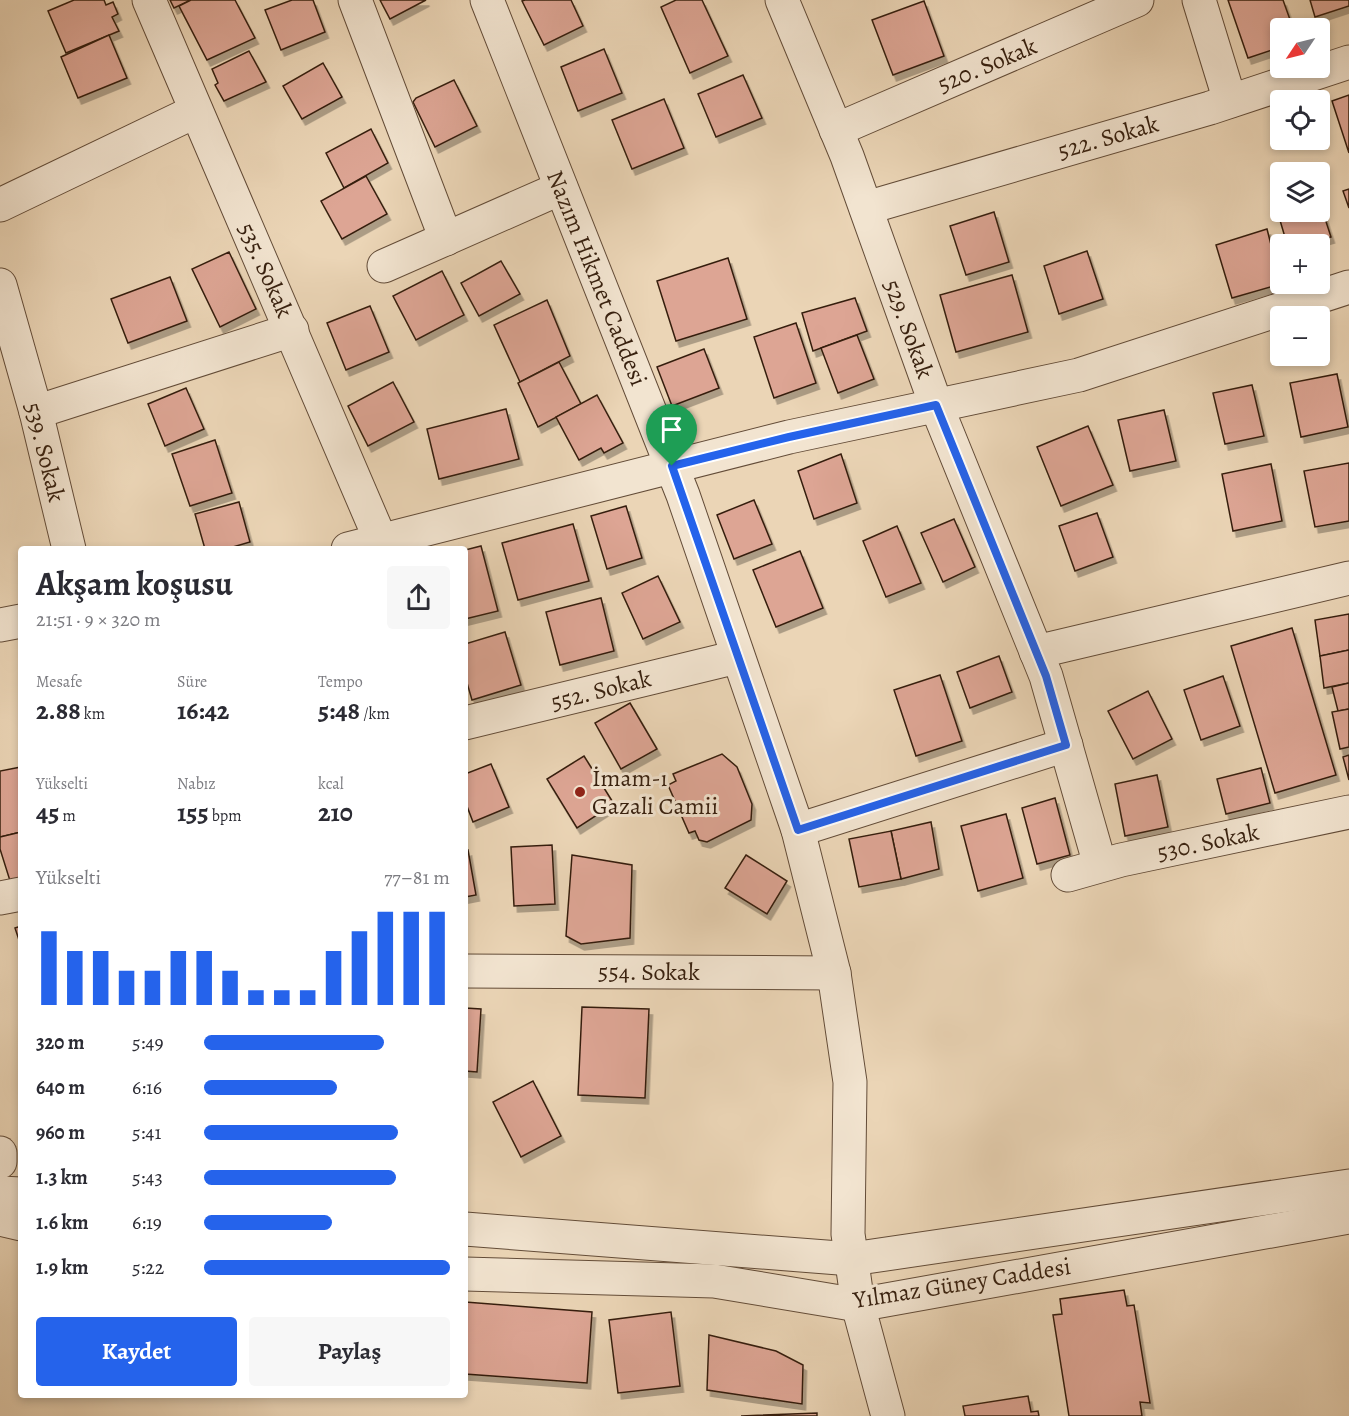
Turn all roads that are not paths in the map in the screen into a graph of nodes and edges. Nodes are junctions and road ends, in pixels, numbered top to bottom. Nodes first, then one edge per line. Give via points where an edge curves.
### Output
1 (149, 0) edge
2 (355, 0) edge
3 (488, 0) edge
4 (782, 0) edge
5 (1137, 0) edge
6 (1199, 0) edge
7 (1349, 63) edge
8 (1230, 101) junction
9 (196, 111) junction
10 (836, 130) junction
11 (561, 188) junction
12 (0, 205) edge
13 (866, 208) junction
14 (446, 239) junction
15 (384, 266) dead end
16 (0, 285) edge
17 (1349, 287) edge
18 (292, 330) junction
19 (936, 405) junction
20 (36, 412) junction
21 (672, 466) junction
22 (381, 542) junction
23 (68, 546) edge
24 (362, 546) edge
25 (1349, 578) edge
26 (18, 622) edge
27 (0, 625) edge
28 (1036, 652) junction
29 (737, 657) junction
30 (468, 722) edge
31 (1066, 745) junction
32 (1349, 812) edge
33 (798, 830) junction
34 (1100, 865) junction
35 (1068, 875) dead end
36 (18, 895) edge
37 (0, 898) edge
38 (468, 971) edge
39 (834, 973) junction
40 (0, 1153) edge
41 (0, 1162) edge
42 (1349, 1186) edge
43 (0, 1193) edge
44 (18, 1194) edge
45 (1349, 1217) edge
46 (0, 1220) edge
47 (18, 1223) edge
48 (468, 1229) edge
49 (852, 1259) junction
50 (468, 1274) edge
51 (858, 1305) junction
52 (888, 1416) edge

1 - 9 street, 535. Sokak
2 - 14 street
3 - 11 street, Nazım Hikmet Caddesi
4 - 10 street, 529. Sokak
5 - 10 street, 520. Sokak
6 - 8 street
7 - 8 street, 522. Sokak
8 - 13 street, 522. Sokak
9 - 12 street
9 - 18 street, 535. Sokak
10 - 13 street, 529. Sokak
11 - 14 street
11 - 21 street, Nazım Hikmet Caddesi
13 - 19 street, 529. Sokak
14 - 15 street
16 - 20 street, 539. Sokak
17 - 19 street via 1078,375
18 - 20 street
18 - 22 street, 535. Sokak
19 - 21 street
19 - 28 street, 529. Sokak
20 - 23 street, 539. Sokak
21 - 22 street
21 - 29 street, Nazım Hikmet Caddesi
22 - 24 street
25 - 28 street
26 - 27 street
28 - 31 street, 529. Sokak
29 - 30 street, 552. Sokak
29 - 33 street, Nazım Hikmet Caddesi
31 - 33 street
31 - 34 street, 529. Sokak
32 - 34 street, 530. Sokak
33 - 39 street, Nazım Hikmet Caddesi
34 - 35 street, 530. Sokak
36 - 37 street
38 - 39 street, 554. Sokak
39 - 49 street, Nazım Hikmet Caddesi via 849,1082 848,1234
40 - 41 street
42 - 49 street
43 - 44 street
45 - 51 street, Yılmaz Güney Caddesi
46 - 47 street
48 - 49 street
49 - 51 street, Nazım Hikmet Caddesi
50 - 51 street, Yılmaz Güney Caddesi via 714,1281
51 - 52 street, Nazım Hikmet Caddesi

